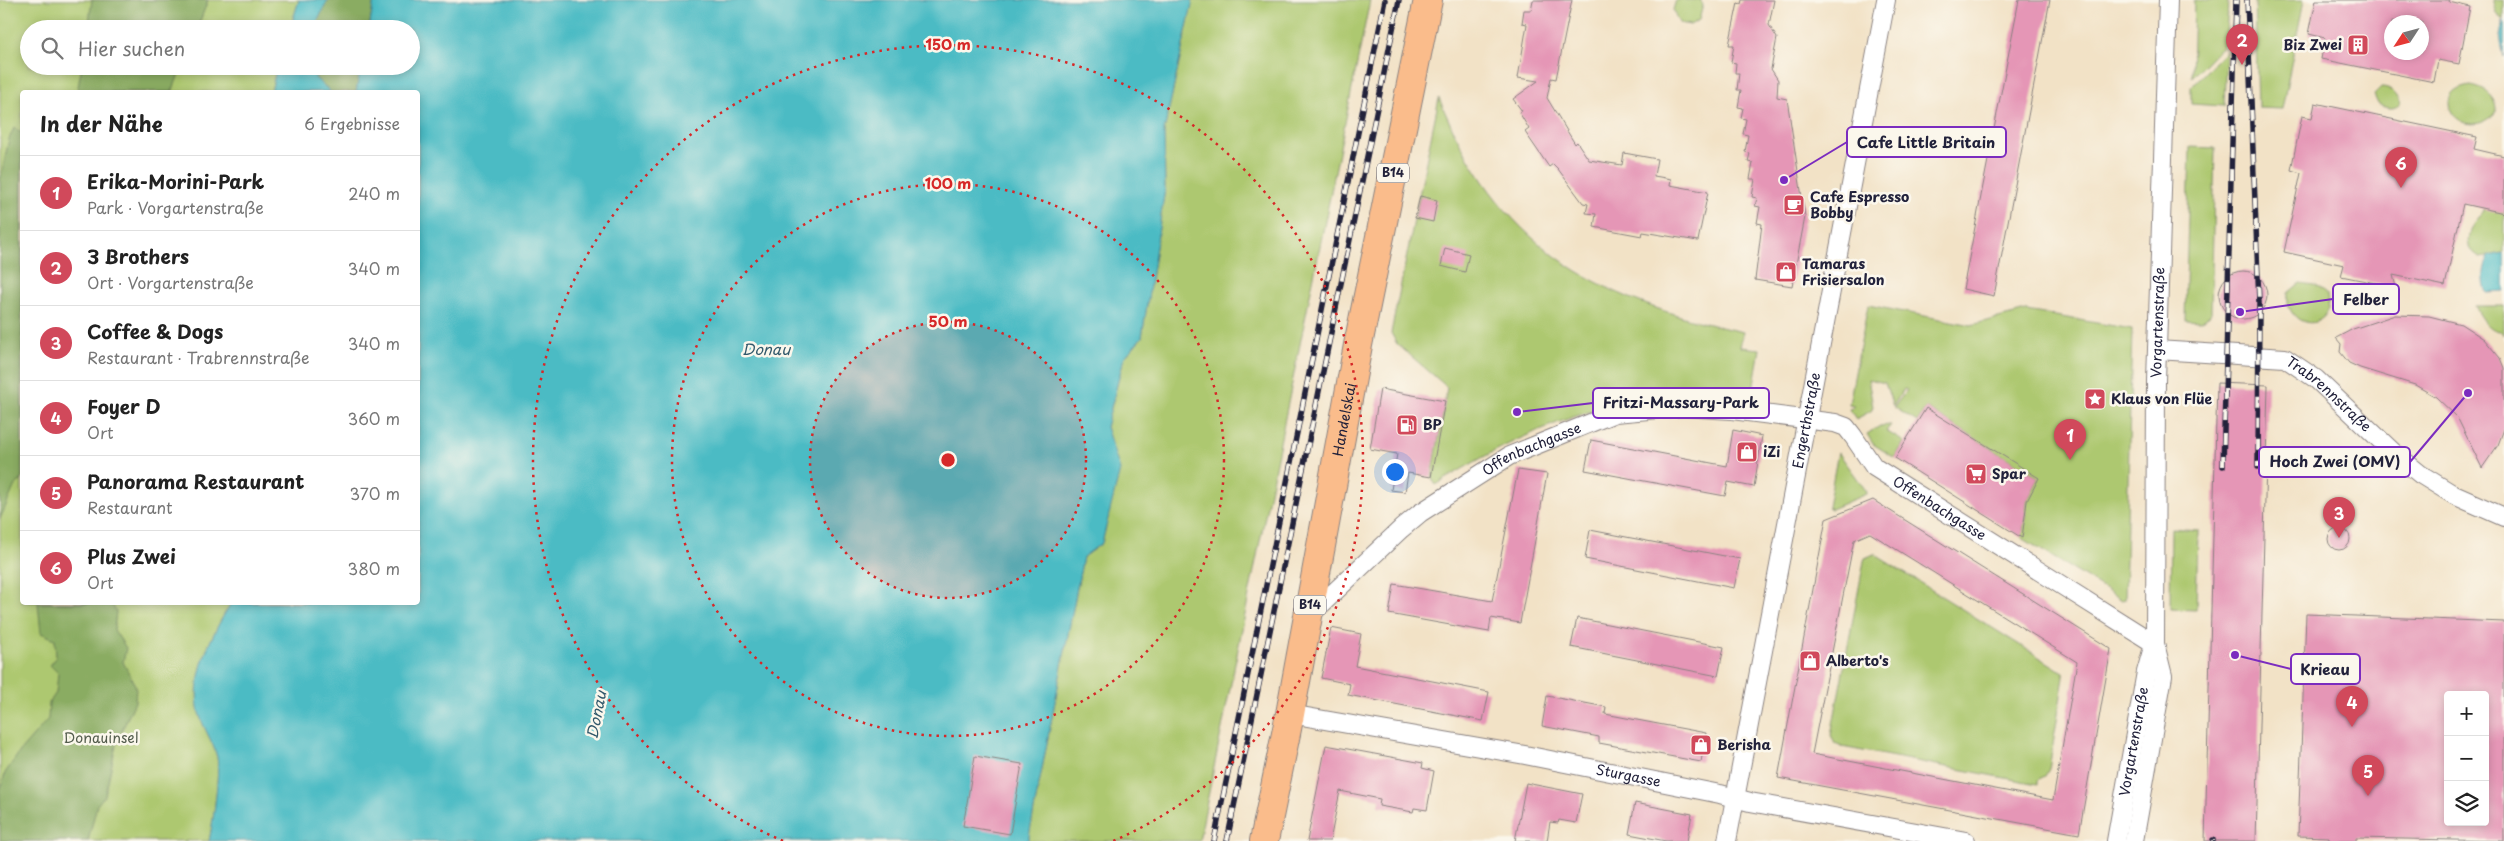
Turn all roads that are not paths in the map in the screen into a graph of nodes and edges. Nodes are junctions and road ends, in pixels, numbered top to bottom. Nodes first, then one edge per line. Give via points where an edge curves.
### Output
1 (1428, 0) edge
2 (1886, 0) edge
3 (2168, 0) edge
4 (2157, 350) junction
5 (1805, 420) junction
6 (2504, 517) edge
7 (1308, 617) junction
8 (2155, 644) junction
9 (1290, 714) junction
10 (1735, 799) junction
11 (1264, 841) edge
12 (1727, 841) edge
13 (1966, 841) edge
14 (2116, 841) edge
15 (2134, 841) edge

1 - 7 main road, Handelskai / B14 via 1358,345
2 - 5 street, Engerthstraße
3 - 4 street, Vorgartenstraße
4 - 6 street, Trabrennstraße via 2285,358 2316,379 2420,474 2454,495
4 - 8 street, Vorgartenstraße
5 - 7 street, Offenbachgasse via 1756,412 1682,407 1615,413 1574,429 1509,456 1420,513
5 - 8 street, Offenbachgasse via 1846,427 1874,467
5 - 10 street, Engerthstraße
7 - 9 main road, Handelskai / B14
8 - 14 street, Vorgartenstraße via 2146,672
8 - 15 street, Vorgartenstraße via 2162,676
9 - 10 street, Sturgasse via 1525,754
9 - 11 main road, Handelskai / B14
10 - 12 street, Engerthstraße
10 - 13 street, Sturgasse

